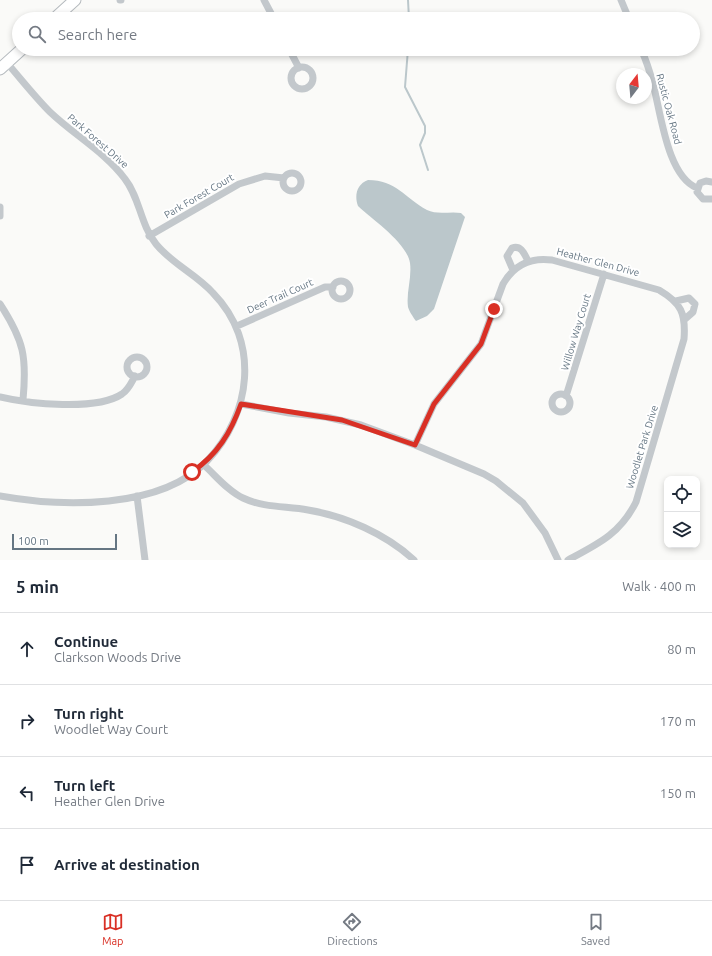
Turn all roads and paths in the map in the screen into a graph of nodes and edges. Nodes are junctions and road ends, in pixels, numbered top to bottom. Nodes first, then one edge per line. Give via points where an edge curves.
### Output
1 (74, 0) edge
2 (264, 0) edge
3 (621, 0) edge
4 (61, 12) edge
5 (270, 12) edge
6 (626, 12) edge
7 (14, 56) edge
8 (292, 56) edge
9 (644, 56) edge
10 (3, 66) edge
11 (298, 68) dead end
12 (284, 178) dead end
13 (712, 182) edge
14 (697, 188) junction
15 (712, 199) edge
16 (0, 207) edge
17 (0, 216) edge
18 (149, 236) junction
19 (528, 260) junction
20 (513, 270) junction
21 (604, 274) junction
22 (333, 287) dead end
23 (676, 301) junction
24 (0, 304) edge
25 (681, 310) joint
26 (685, 319) junction
27 (236, 326) junction
28 (135, 376) dead end
29 (566, 396) dead end
30 (0, 397) edge
31 (23, 400) junction
32 (241, 404) junction
33 (415, 445) junction
34 (204, 464) junction
35 (0, 496) edge
36 (137, 496) junction
37 (145, 560) edge
38 (414, 560) edge
39 (558, 560) edge
40 (568, 560) edge

1 - 4 main road
2 - 5 street
3 - 6 street
7 - 10 main road
8 - 11 street
9 - 14 street, Rustic Oak Road via 653,82 665,137 675,162 688,185
10 - 18 street, Park Forest Drive via 50,112 118,170 127,181
12 - 18 street, Park Forest Court via 265,176 239,184
13 - 14 street via 703,181
14 - 15 street, Rustic Oak Road via 700,197
16 - 17 street
18 - 27 street, Park Forest Drive via 175,263 215,294
19 - 20 street
19 - 20 street via 522,250 512,248 507,256
19 - 21 street, Heather Glen Drive via 552,260
20 - 33 street via 503,284 481,344 434,404
21 - 23 street, Heather Glen Drive via 659,290
21 - 29 street, Willow Way Court
22 - 27 street, Deer Trail Court via 325,287
23 - 25 street, Heather Glen Drive
23 - 26 street via 689,298 695,304 693,312
24 - 31 street via 13,323 21,342 25,377
25 - 26 street, Woodlet Park Drive
26 - 40 street, Woodlet Park Drive via 684,339 636,502 616,530 598,544
27 - 32 street, Park Forest Drive via 242,341 245,366
28 - 31 street via 129,388 107,400 69,404
30 - 31 street
32 - 33 street via 342,420
32 - 34 street, Park Forest Drive via 228,436
33 - 39 street via 484,474 507,489 523,503 536,520
34 - 36 street, Park Forest Drive via 184,479 166,488
34 - 38 street via 242,497 270,507 316,511 350,522 395,545
35 - 36 street, Park Forest Drive via 64,502
36 - 37 street

